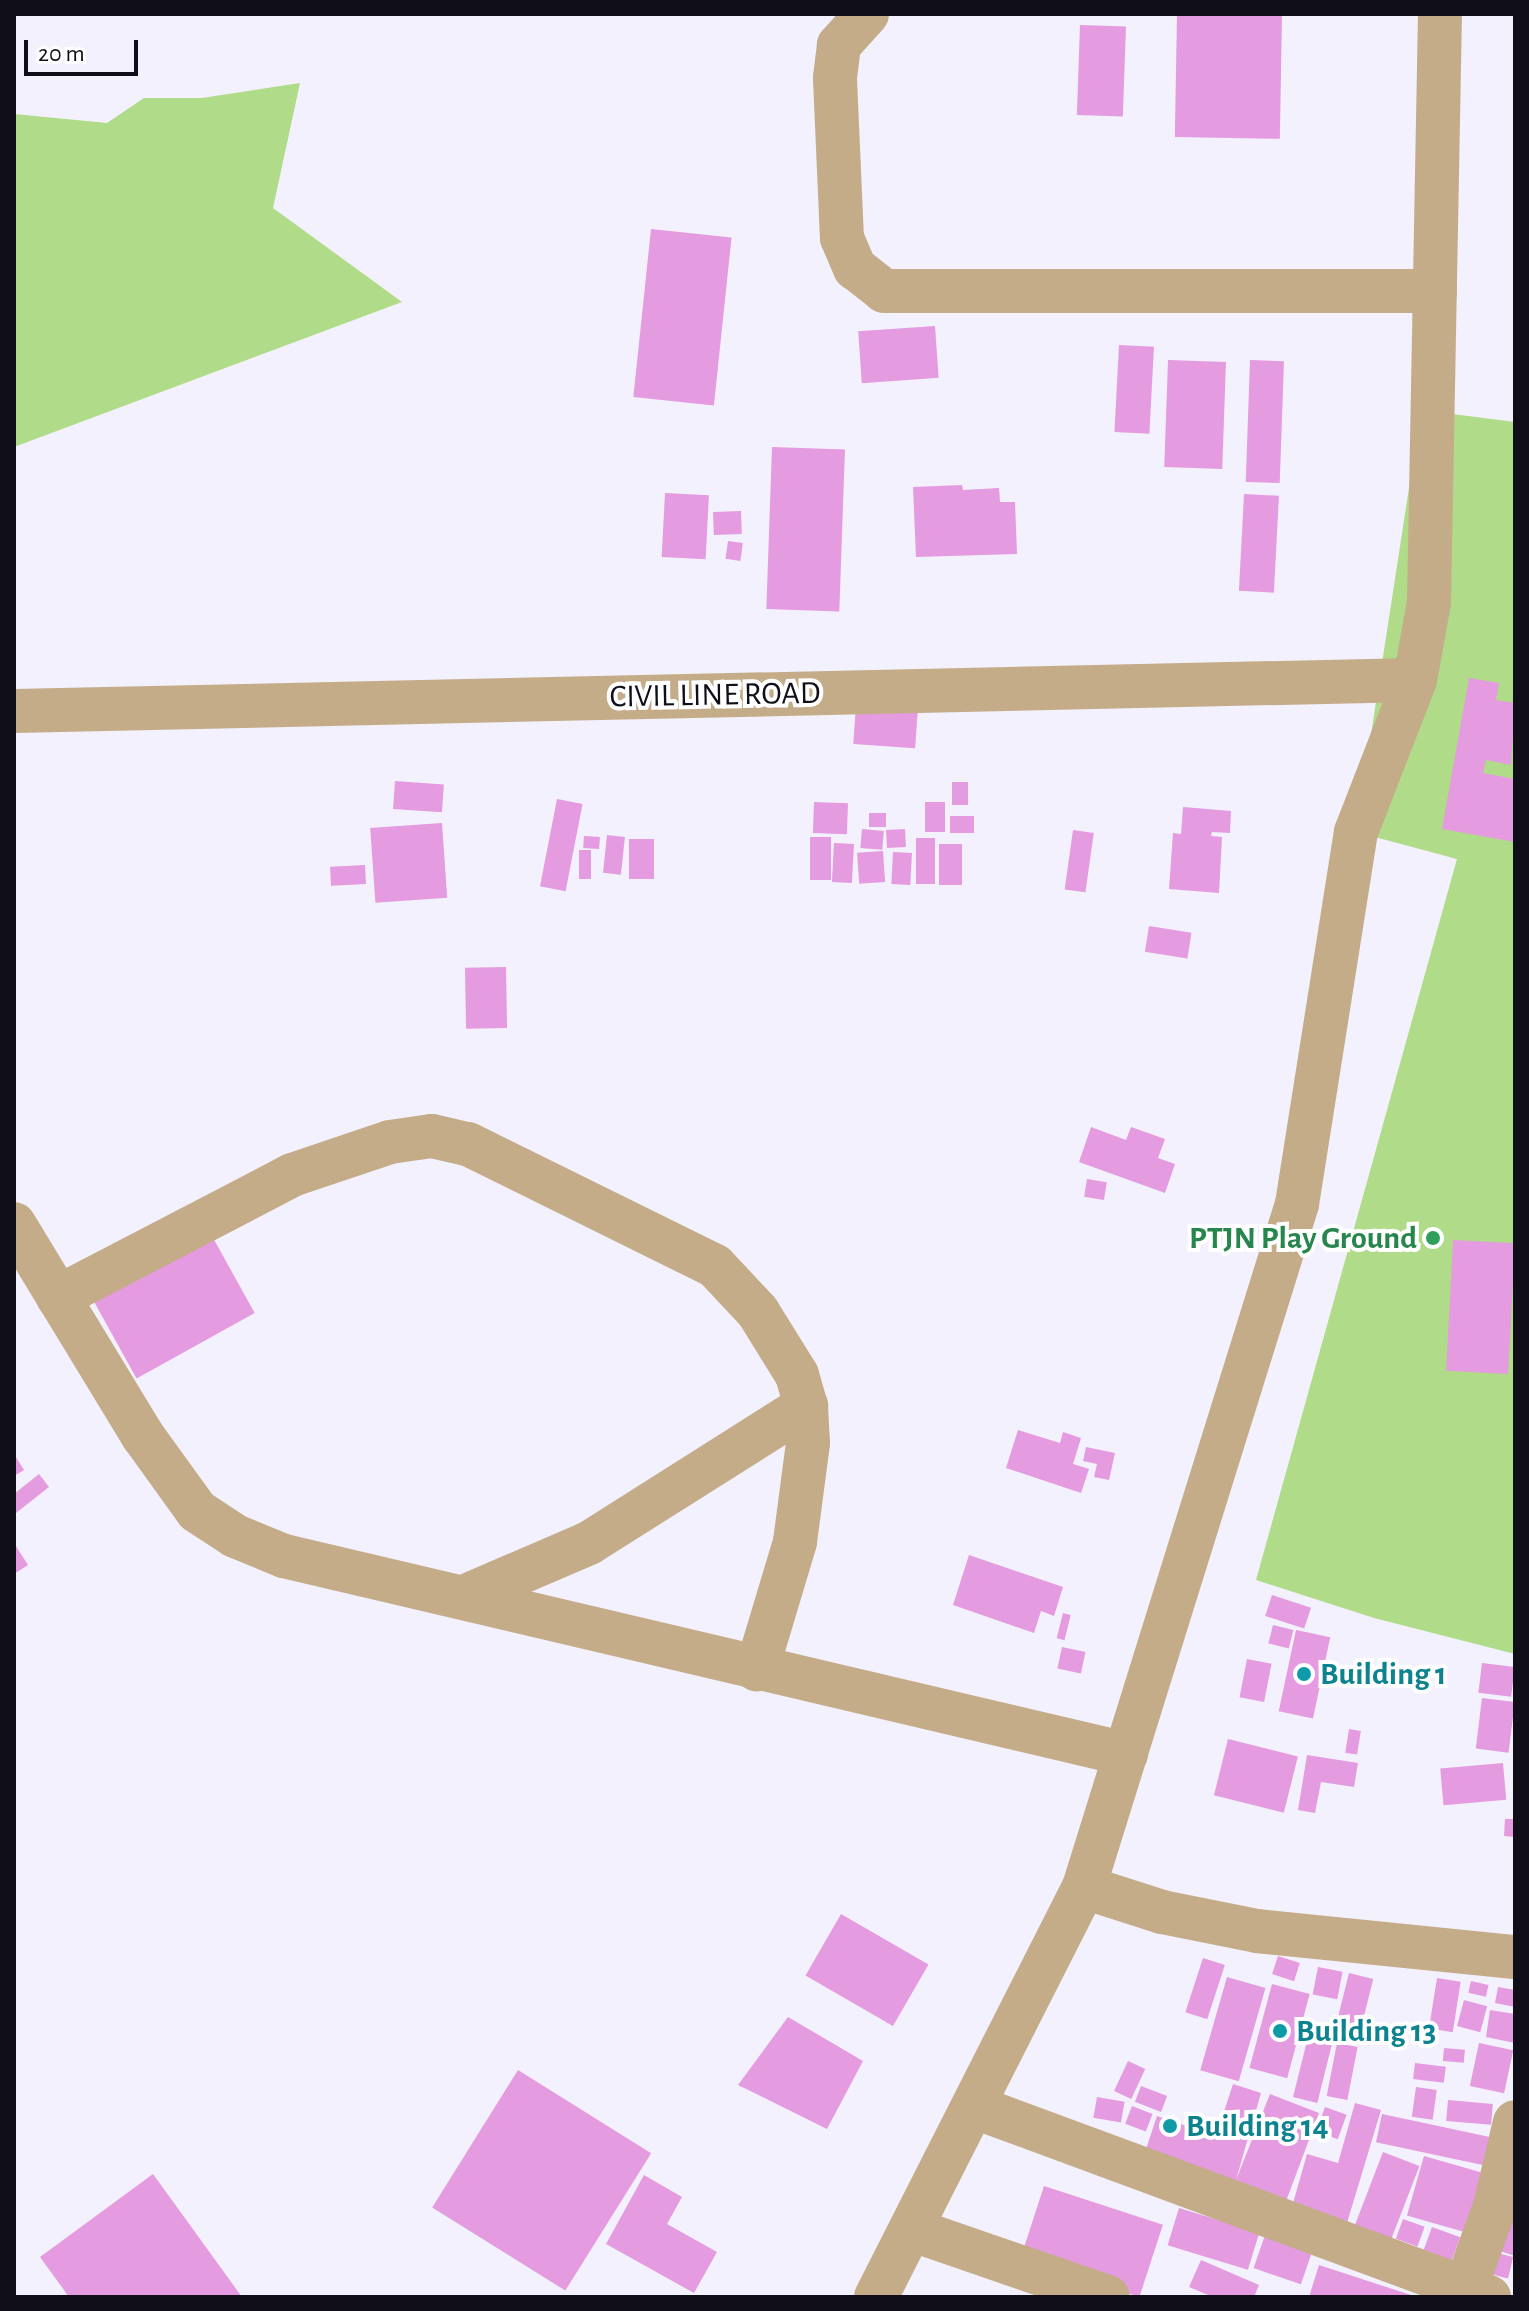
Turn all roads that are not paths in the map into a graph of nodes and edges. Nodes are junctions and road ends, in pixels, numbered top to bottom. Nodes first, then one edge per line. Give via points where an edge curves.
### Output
1 (867, 14) edge
2 (1440, 14) edge
3 (1435, 291) junction
4 (1415, 680) junction
5 (14, 711) edge
6 (14, 1224) edge
7 (58, 1297) junction
8 (806, 1406) junction
9 (466, 1596) junction
10 (757, 1669) junction
11 (1126, 1754) junction
12 (1084, 1887) junction
13 (1515, 1957) edge
14 (975, 2107) junction
15 (1513, 2146) edge
16 (913, 2230) junction
17 (1477, 2293) edge
18 (876, 2297) edge
19 (1108, 2297) edge

1 - 3 street via 839,45 836,68 842,238 855,268 884,291
2 - 3 street
3 - 4 street via 1429,602
4 - 5 street, CIVIL LINE ROAD
4 - 11 street via 1356,832 1297,1204
6 - 7 street
7 - 8 street via 292,1175 390,1142 432,1136 468,1144 715,1266 758,1312 797,1375
7 - 9 street via 143,1436 197,1511 235,1536 284,1556
8 - 9 street via 589,1543
8 - 10 street via 808,1443 795,1542
9 - 10 street
10 - 11 street
11 - 12 street
12 - 13 street via 1162,1912 1257,1931
12 - 14 street
14 - 16 street
14 - 17 street
15 - 17 street
16 - 18 street
16 - 19 street

